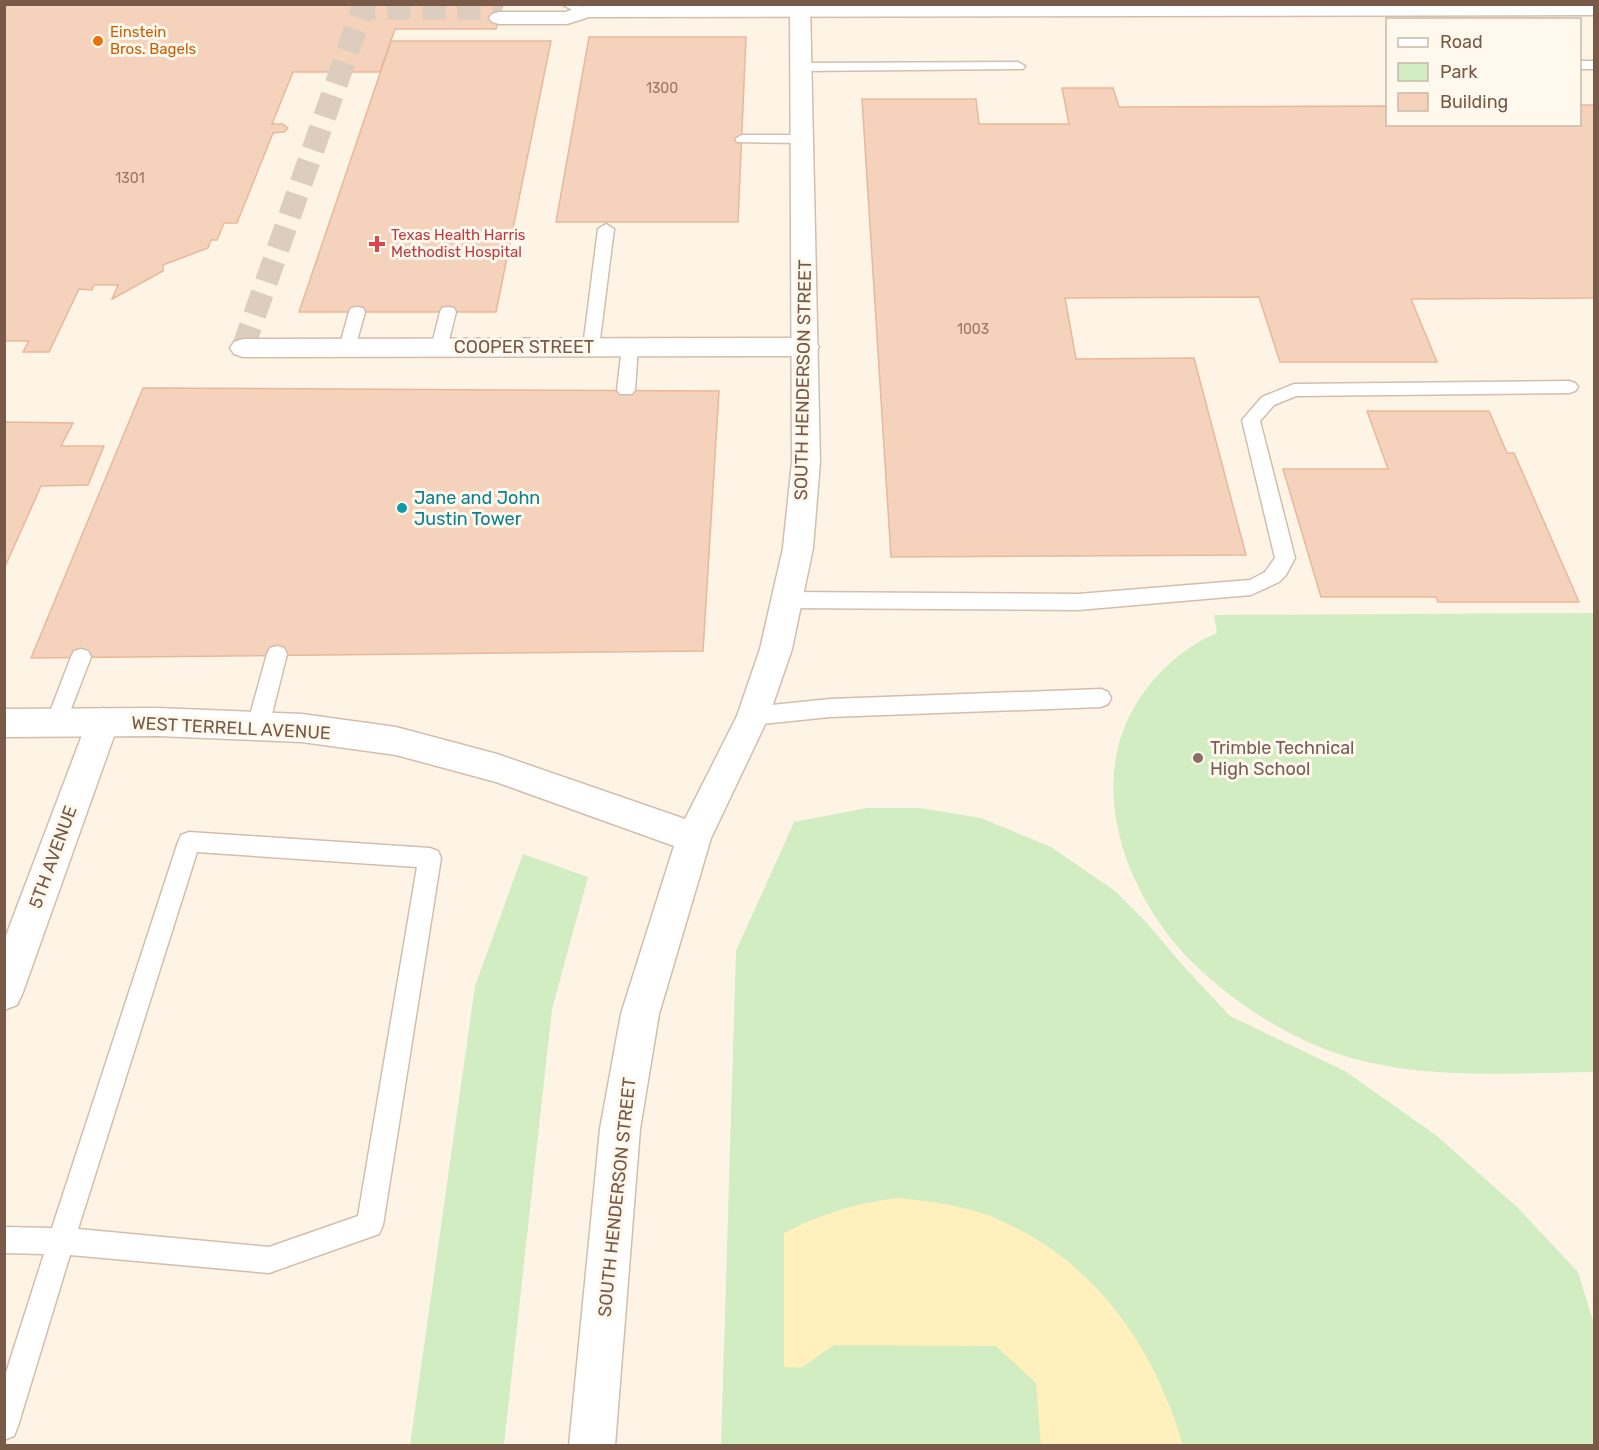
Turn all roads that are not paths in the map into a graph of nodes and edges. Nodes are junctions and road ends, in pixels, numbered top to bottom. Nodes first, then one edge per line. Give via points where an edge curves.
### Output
1 (1231, 7) edge
2 (577, 8) edge
3 (800, 8) edge
4 (950, 8) edge
5 (1594, 9) edge
6 (501, 13) dead end
7 (1018, 66) dead end
8 (801, 67) junction
9 (742, 139) dead end
10 (802, 139) junction
11 (606, 229) dead end
12 (357, 312) dead end
13 (447, 312) dead end
14 (591, 347) junction
15 (630, 347) junction
16 (806, 347) junction
17 (243, 348) dead end
18 (347, 348) junction
19 (439, 348) junction
20 (1569, 387) dead end
21 (626, 390) dead end
22 (787, 600) junction
23 (277, 654) dead end
24 (81, 657) dead end
25 (1101, 698) dead end
26 (753, 716) junction
27 (56, 722) junction
28 (103, 722) junction
29 (4, 723) edge
30 (258, 726) junction
31 (694, 838) junction
32 (4, 992) edge
33 (4, 1240) edge
34 (61, 1241) junction
35 (4, 1426) edge
36 (592, 1446) edge

1 - 4 street
1 - 5 street
2 - 3 street
2 - 6 street via 567,18
3 - 4 street
3 - 8 street, SOUTH HENDERSON STREET
7 - 8 lane
8 - 10 street, SOUTH HENDERSON STREET
9 - 10 lane
10 - 16 street, SOUTH HENDERSON STREET
11 - 14 lane
12 - 18 lane
13 - 19 lane
14 - 15 street, COOPER STREET
14 - 19 street, COOPER STREET
15 - 16 street, COOPER STREET
15 - 21 lane
16 - 22 street, SOUTH HENDERSON STREET via 806,462 798,548
17 - 18 street, COOPER STREET
18 - 19 street, COOPER STREET
20 - 22 lane via 1294,390 1268,400 1251,420 1285,558 1281,570 1269,581 1251,587 1078,602
22 - 26 street, SOUTH HENDERSON STREET via 776,649
23 - 30 lane
24 - 27 lane
25 - 26 lane via 830,708
26 - 31 street, SOUTH HENDERSON STREET
27 - 28 street, WEST TERRELL AVENUE
27 - 29 street, WEST TERRELL AVENUE
28 - 30 street, WEST TERRELL AVENUE
28 - 32 street, 5TH AVENUE
30 - 31 street, WEST TERRELL AVENUE via 396,741 497,768
31 - 36 street, SOUTH HENDERSON STREET via 640,1014 621,1129
33 - 34 lane
34 - 34 lane via 189,842 430,858 370,1225 268,1260
34 - 35 lane

